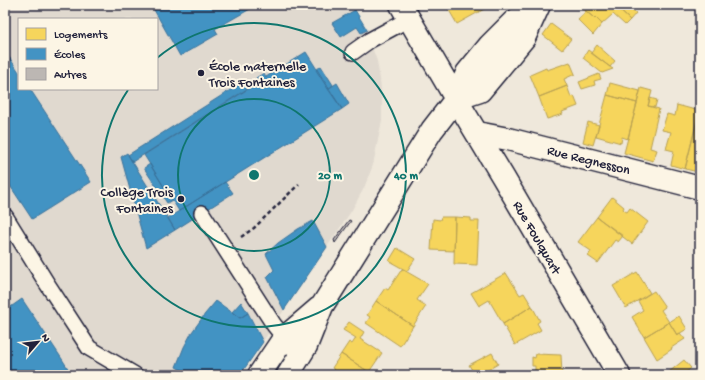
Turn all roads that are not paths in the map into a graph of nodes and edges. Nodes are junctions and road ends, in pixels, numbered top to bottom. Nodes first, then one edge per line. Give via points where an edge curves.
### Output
1 (538, 5) edge
2 (405, 12) edge
3 (352, 52) dead end
4 (456, 99) junction
5 (477, 133) junction
6 (700, 188) edge
7 (202, 213) dead end
8 (5, 216) edge
9 (322, 306) junction
10 (284, 338) junction
11 (300, 357) junction
12 (135, 375) edge
13 (259, 375) edge
14 (288, 375) edge
15 (619, 375) edge

1 - 4 street via 524,38 480,91
2 - 3 lane
2 - 4 street, Rue Foulquart
4 - 5 street, Rue Foulquart
4 - 9 street via 432,130
5 - 6 street, Rue Regnesson
5 - 15 street, Rue Foulquart
7 - 10 lane
8 - 12 lane via 89,348
9 - 10 street
9 - 11 street
10 - 11 lane
10 - 13 street
11 - 14 street

